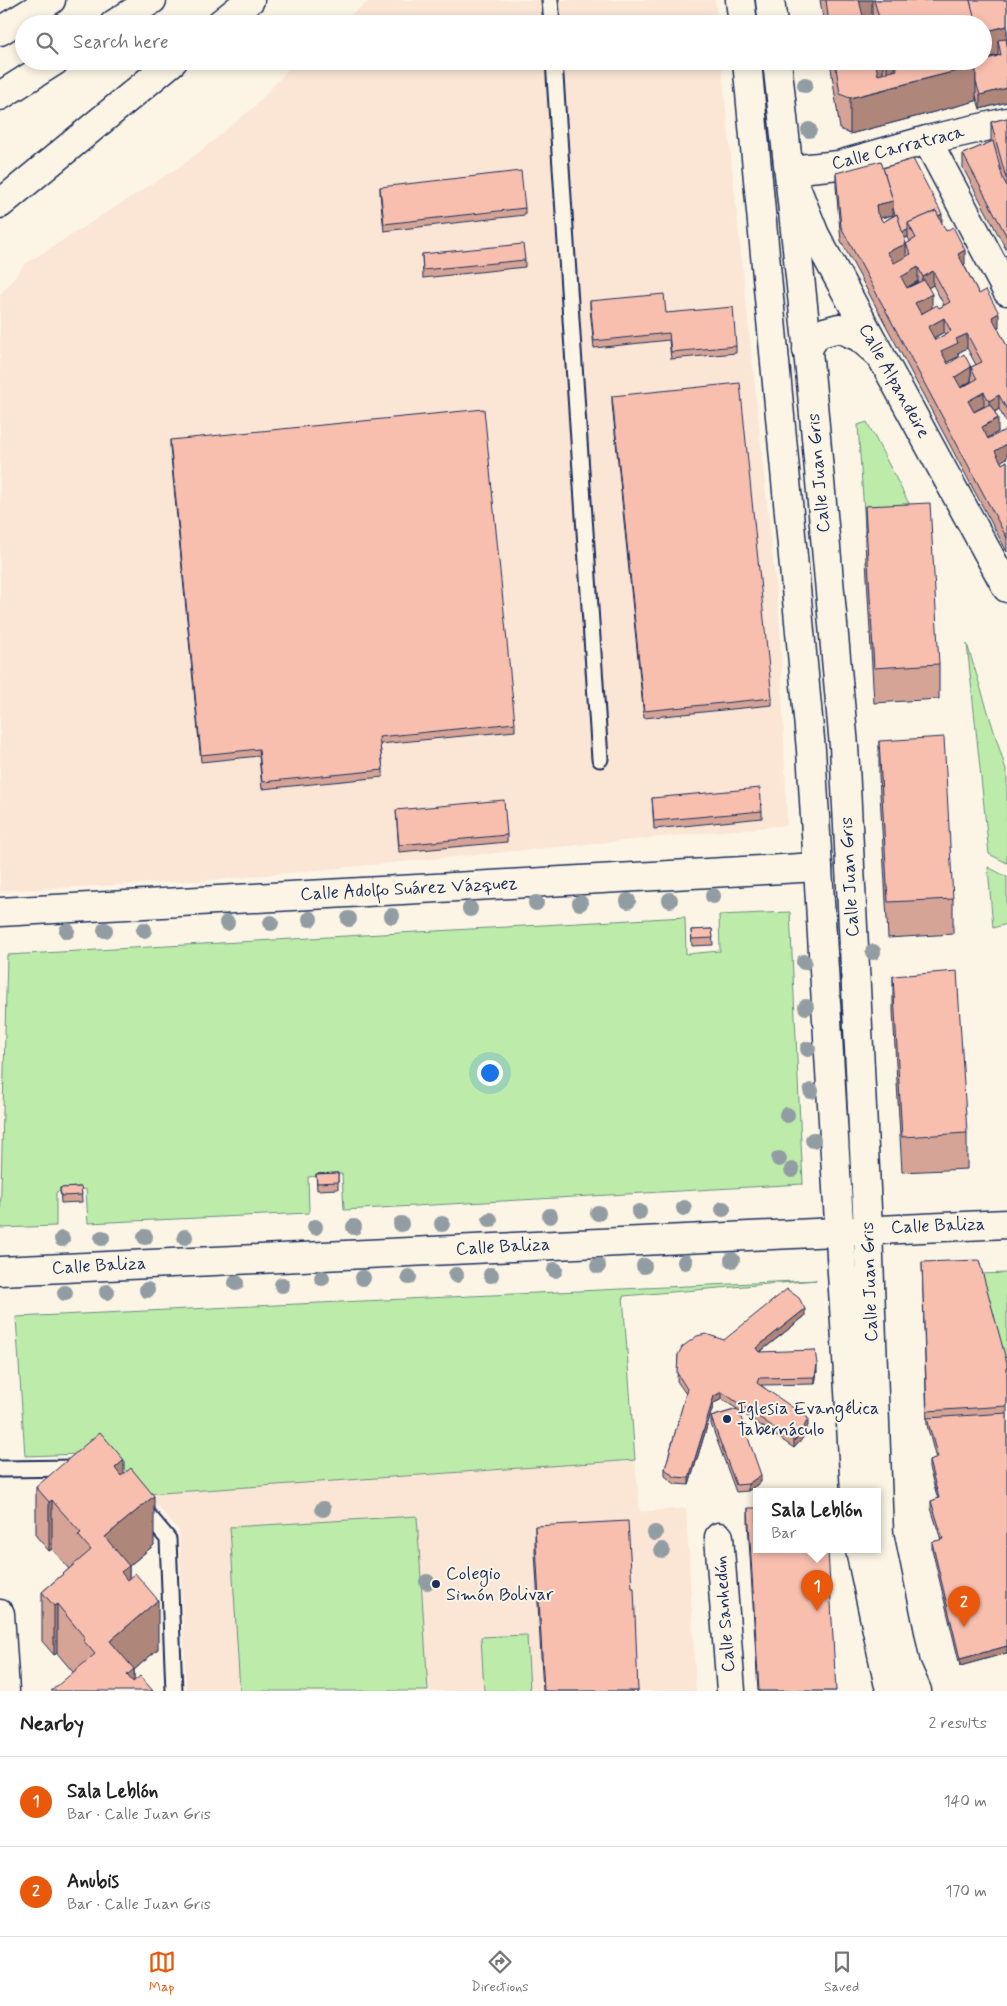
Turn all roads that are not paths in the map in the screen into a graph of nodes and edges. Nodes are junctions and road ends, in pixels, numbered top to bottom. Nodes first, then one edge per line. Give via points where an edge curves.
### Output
1 (50, 0) edge
2 (152, 0) edge
3 (250, 0) edge
4 (550, 0) edge
5 (740, 0) edge
6 (770, 0) edge
7 (26, 15) edge
8 (128, 15) edge
9 (231, 15) edge
10 (551, 15) edge
11 (742, 15) edge
12 (772, 15) edge
13 (15, 22) edge
14 (0, 31) edge
15 (41, 70) edge
16 (162, 70) edge
17 (555, 70) edge
18 (748, 70) edge
19 (778, 70) edge
20 (0, 96) edge
21 (1007, 122) edge
22 (927, 140) junction
23 (756, 152) junction
24 (788, 170) junction
25 (0, 204) edge
26 (1007, 291) edge
27 (807, 350) junction
28 (880, 355) junction
29 (1007, 588) edge
30 (600, 759) dead end
31 (818, 867) junction
32 (0, 912) edge
33 (1007, 1224) edge
34 (868, 1229) junction
35 (840, 1230) junction
36 (0, 1271) edge
37 (97, 1468) edge
38 (0, 1469) edge
39 (856, 1488) edge
40 (877, 1488) edge
41 (134, 1499) edge
42 (719, 1537) dead end
43 (881, 1544) edge
44 (861, 1553) edge
45 (0, 1614) edge
46 (5, 1691) edge
47 (174, 1691) edge
48 (731, 1691) edge
49 (892, 1691) edge
50 (917, 1691) edge

1 - 7 main road
2 - 8 main road
3 - 9 main road
4 - 10 lane
5 - 11 main road
6 - 12 main road
13 - 14 main road
15 - 20 main road
16 - 25 main road
17 - 30 lane
18 - 23 main road, Calle Juan Gris
19 - 24 main road, Calle Juan Gris
21 - 22 main road, Calle Carratraca
22 - 24 main road, Calle Carratraca via 839,165
22 - 26 main road
23 - 24 main road
23 - 31 main road, Calle Juan Gris via 812,750
24 - 27 main road, Calle Juan Gris
24 - 28 main road, Calle Alpandeire via 815,235
27 - 28 main road via 817,334 839,328 859,337
27 - 34 main road, Calle Juan Gris via 844,746
28 - 29 main road, Calle Alpandeire
31 - 32 main road, Calle Adolfo Suárez Vázquez
31 - 35 main road, Calle Juan Gris
33 - 34 main road, Calle Baliza
34 - 35 main road, Calle Baliza
34 - 40 main road, Calle Juan Gris
35 - 36 main road, Calle Baliza
35 - 39 main road, Calle Juan Gris
37 - 38 lane
41 - 47 lane via 168,1539
42 - 48 main road, Calle Sanhedún
43 - 50 main road, Calle Juan Gris via 906,1666
44 - 49 main road
45 - 46 main road

